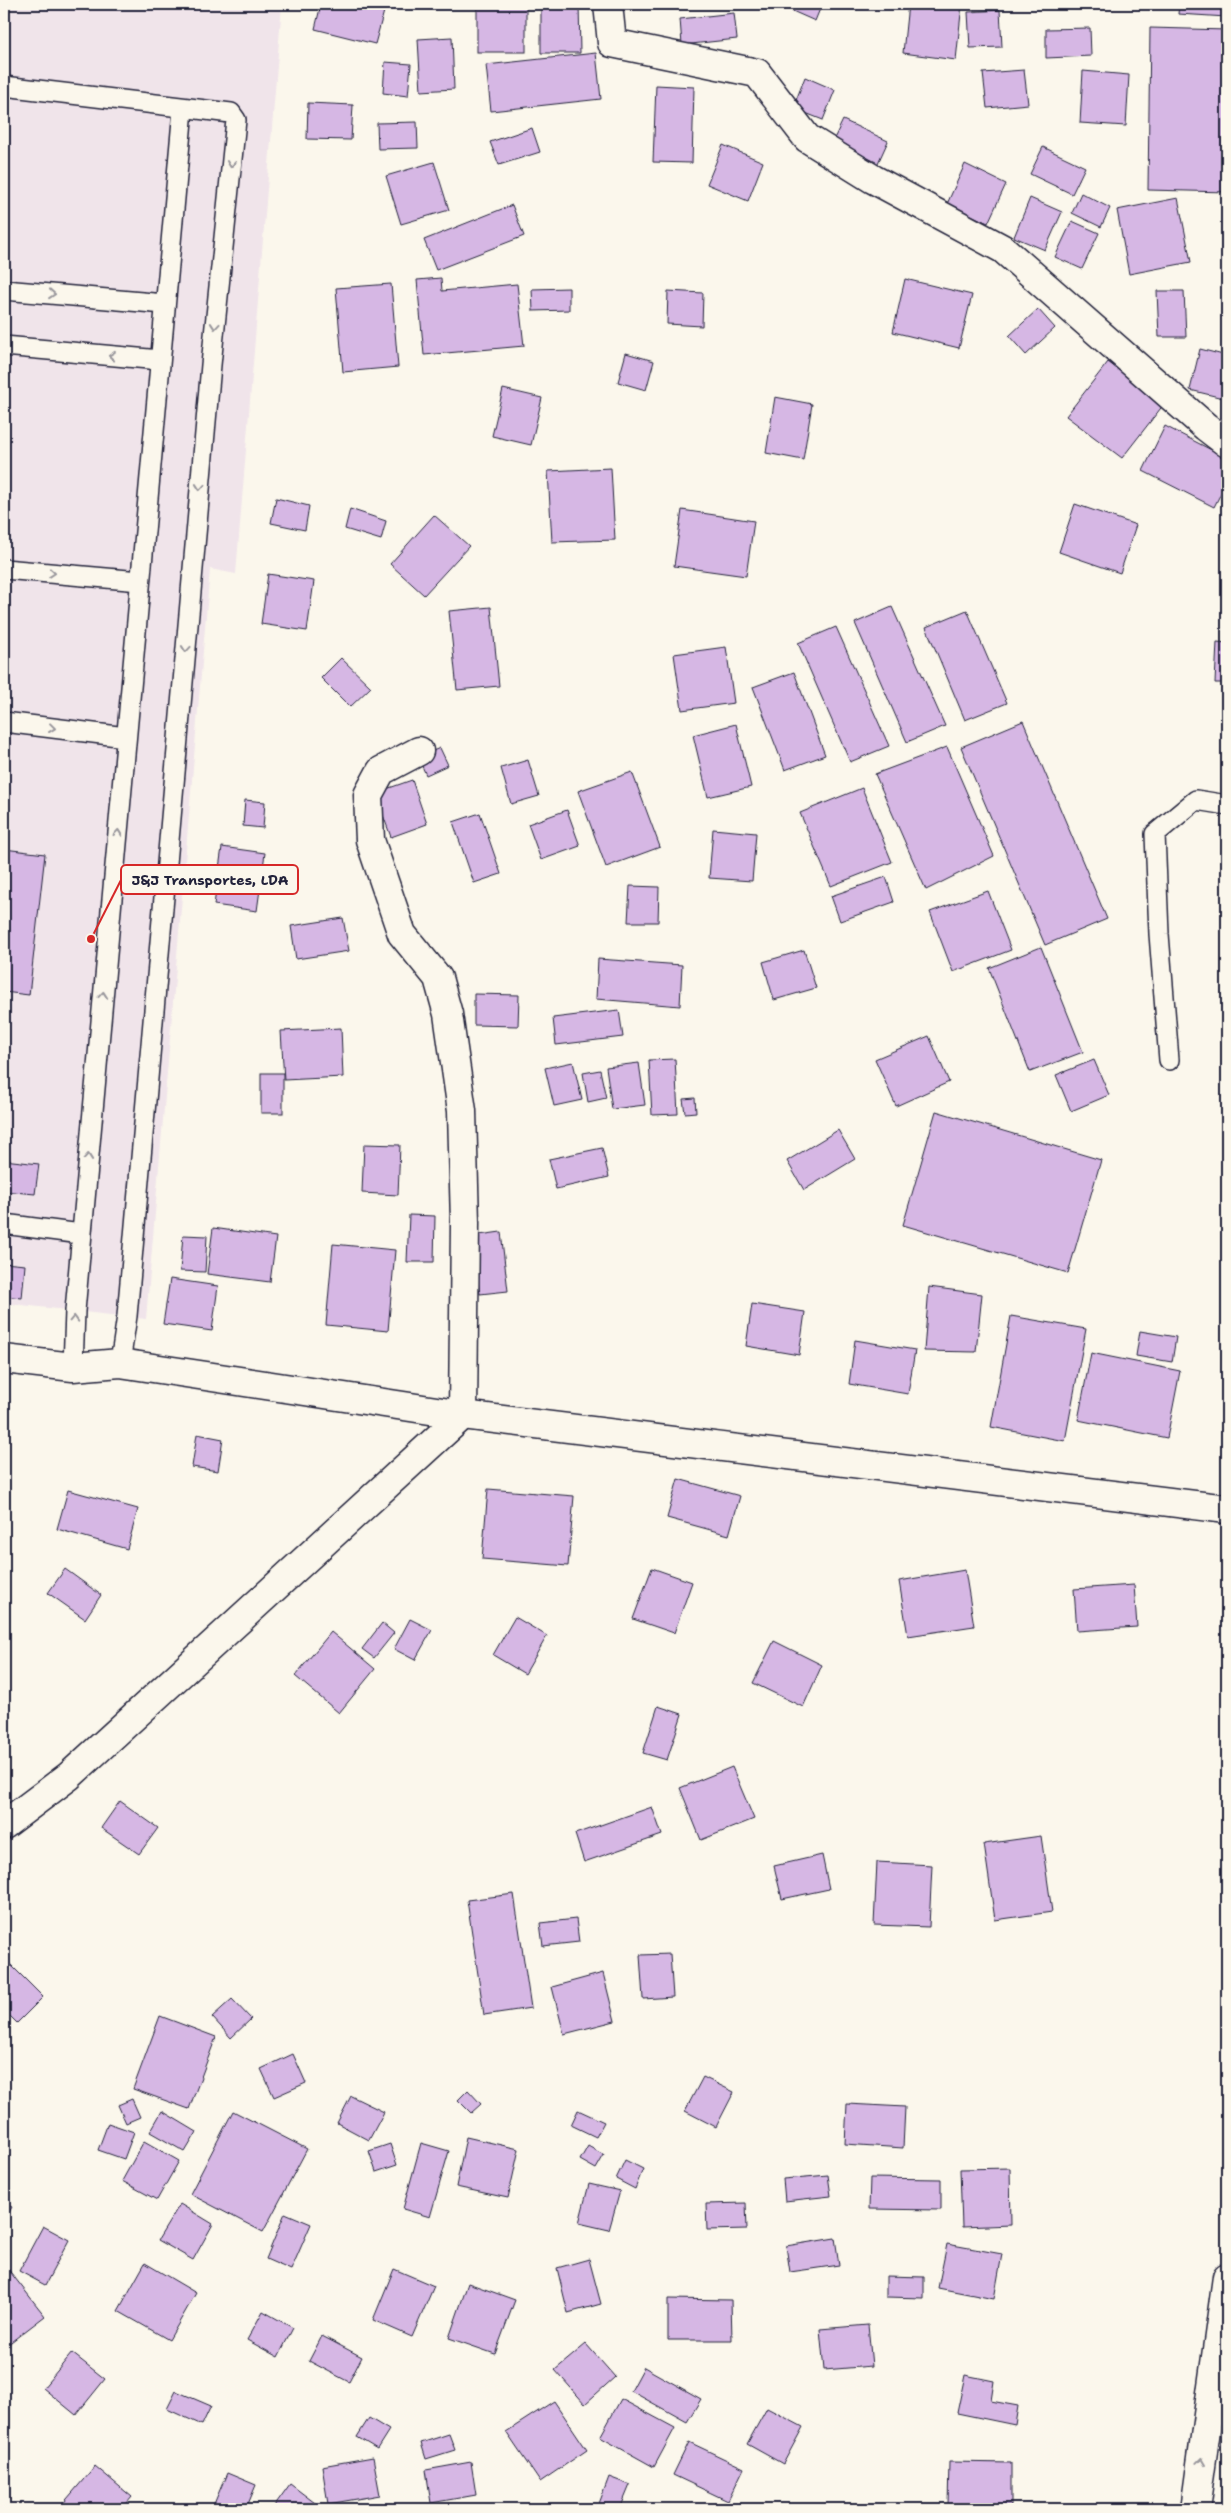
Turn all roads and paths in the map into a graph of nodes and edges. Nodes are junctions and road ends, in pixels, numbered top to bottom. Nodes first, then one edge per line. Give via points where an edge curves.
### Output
1 (608, 4) edge
2 (4, 86) edge
3 (183, 109) junction
4 (4, 290) edge
5 (165, 304) junction
6 (4, 346) edge
7 (160, 360) junction
8 (1227, 443) edge
9 (4, 569) edge
10 (140, 581) junction
11 (4, 722) edge
12 (126, 737) junction
13 (419, 751) dead end
14 (1227, 805) edge
15 (1169, 1060) dead end
16 (4, 1224) edge
17 (82, 1234) junction
18 (4, 1359) edge
19 (120, 1363) junction
20 (73, 1367) junction
21 (463, 1415) junction
22 (1227, 1509) edge
23 (4, 1825) edge
24 (1227, 2277) edge
25 (1195, 2509) edge

1 - 8 main road via 612,44 756,73 807,138 873,179 1002,249
2 - 3 lane
3 - 5 lane
3 -> 19 lane via 235,116 127,1316
4 -> 5 lane
5 - 7 lane
7 -> 6 lane
7 - 10 lane
9 -> 10 lane
10 - 12 lane
11 -> 12 lane
17 -> 12 lane
13 - 21 main road via 380,770 368,795 370,840 402,934 438,978 448,1014 462,1120 466,1223
14 - 15 lane via 1196,800 1155,834
16 - 17 lane
20 -> 17 lane via 74,1312
18 - 20 main road
19 - 20 main road
19 - 21 main road
21 - 22 main road
21 - 23 main road via 69,1776
25 -> 24 main road

